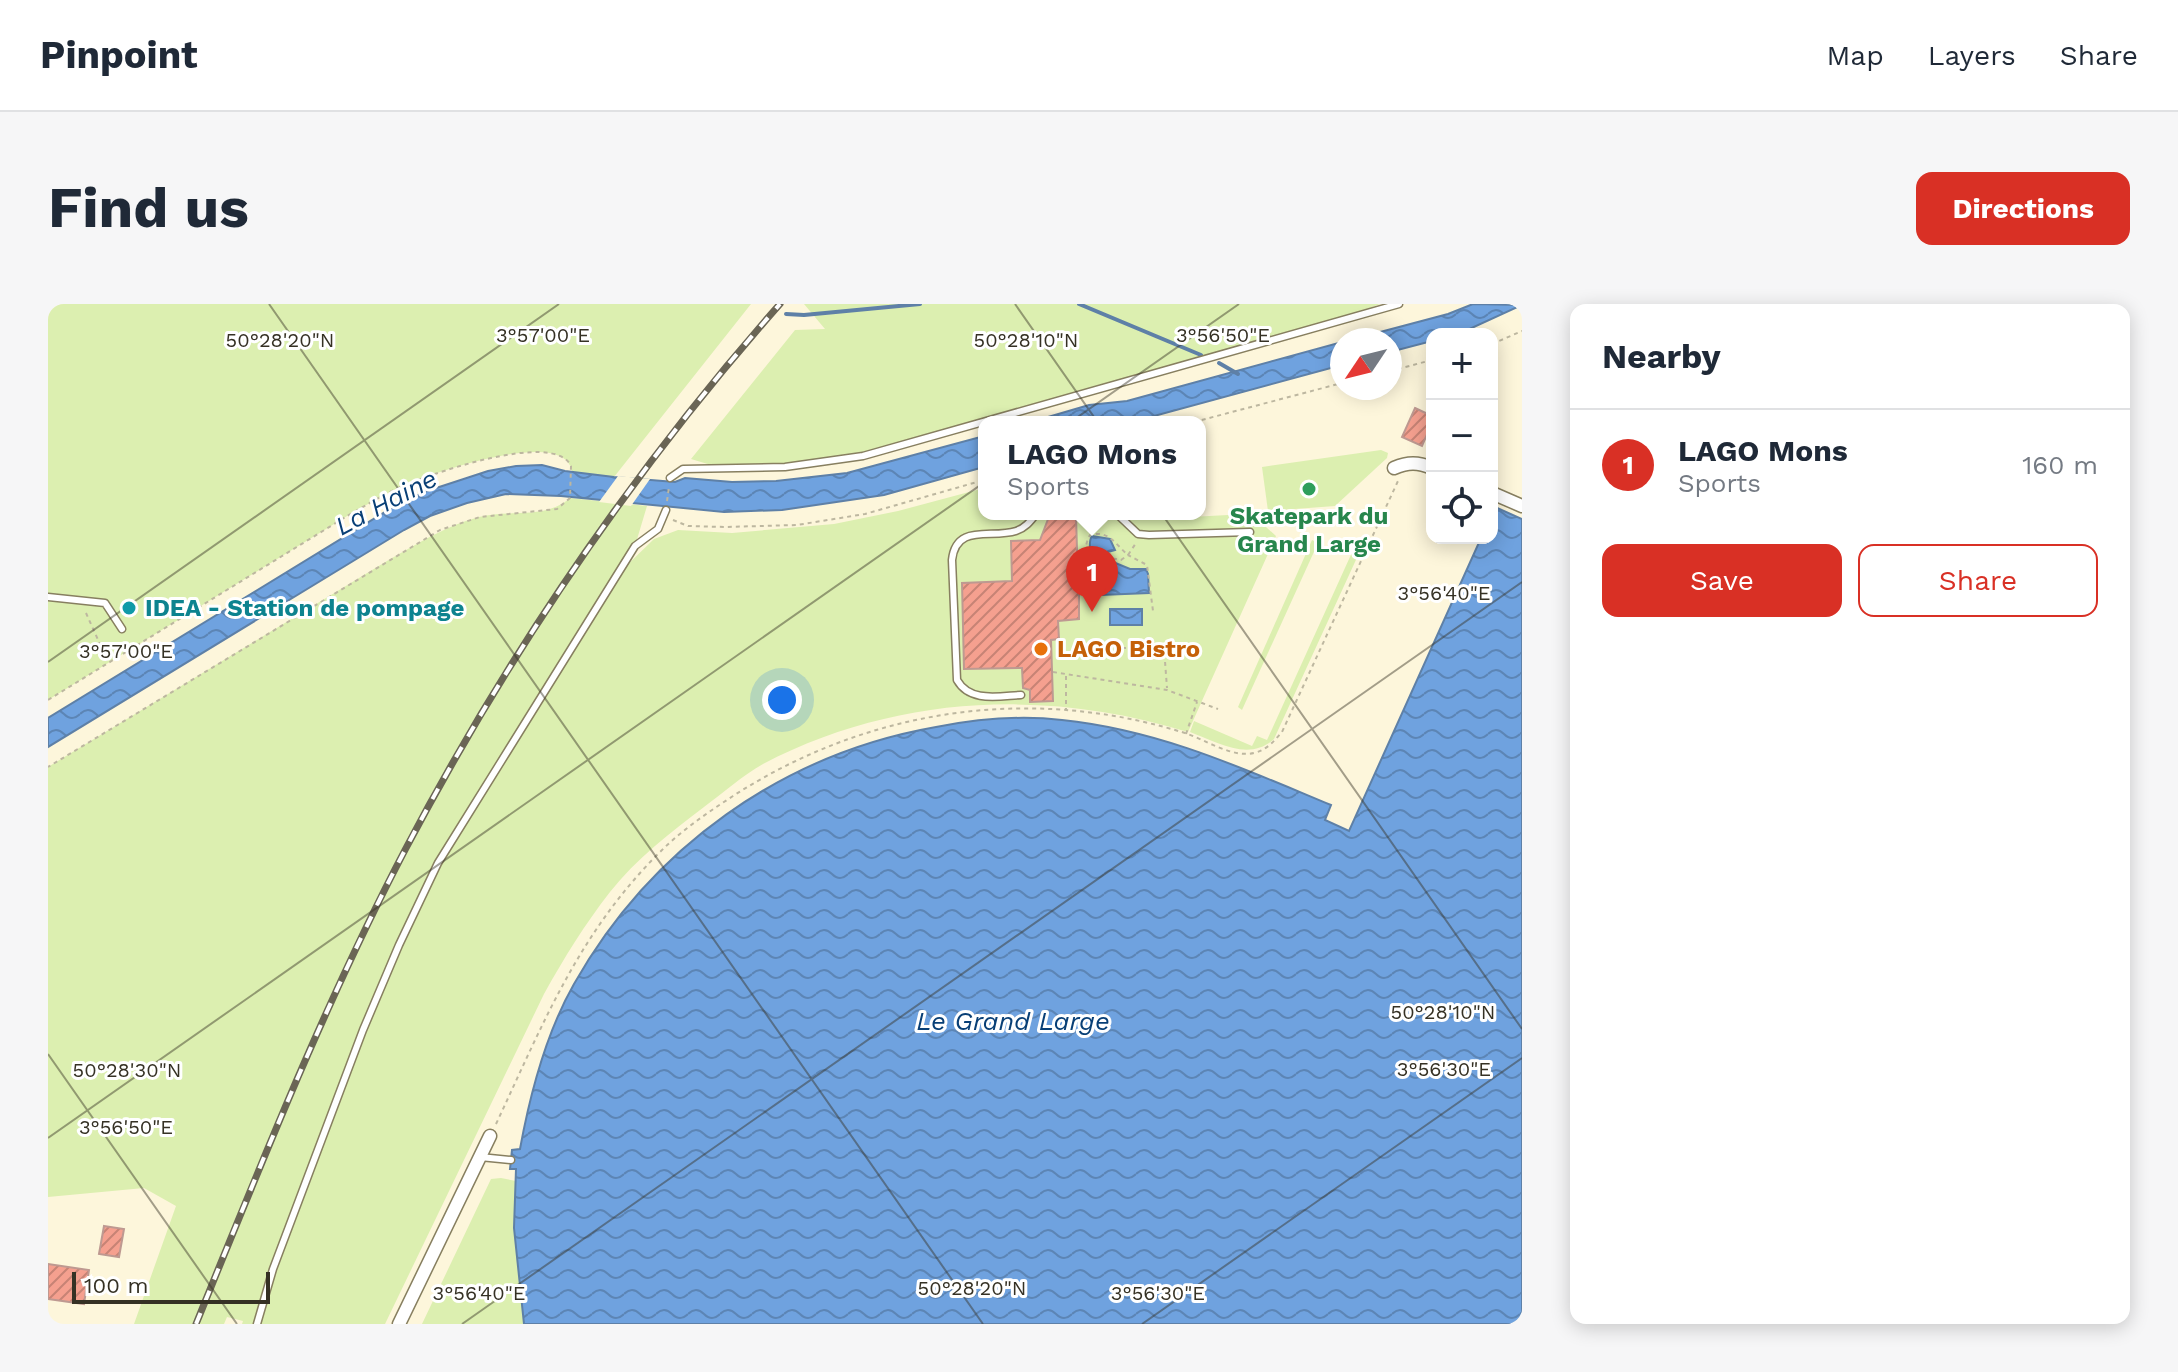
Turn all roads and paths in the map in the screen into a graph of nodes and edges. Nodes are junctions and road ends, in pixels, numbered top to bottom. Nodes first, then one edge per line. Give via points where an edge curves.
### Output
1 (1399, 304) edge
2 (1522, 331) edge
3 (1498, 341) edge
4 (1426, 362) edge
5 (1402, 368) edge
6 (1330, 386) edge
7 (1004, 416) edge
8 (1206, 419) edge
9 (978, 423) edge
10 (1426, 466) edge
11 (1397, 473) joint
12 (670, 478) joint
13 (978, 482) edge
14 (1498, 496) edge
15 (1522, 506) edge
16 (666, 510) junction
17 (1031, 520) edge
18 (1122, 520) edge
19 (1250, 532) dead end
20 (1142, 534) junction
21 (1128, 555) junction
22 (1092, 568) junction
23 (1078, 577) dead end
24 (1084, 585) dead end
25 (1082, 590) dead end
26 (48, 597) edge
27 (81, 602) junction
28 (1153, 611) dead end
29 (122, 629) dead end
30 (1098, 648) dead end
31 (108, 663) junction
32 (1053, 672) dead end
33 (1066, 675) junction
34 (1167, 690) junction
35 (1021, 695) dead end
36 (48, 700) edge
37 (1198, 701) junction
38 (1218, 709) dead end
39 (1066, 712) junction
40 (1186, 734) junction
41 (48, 767) edge
42 (490, 1136) joint
43 (480, 1157) junction
44 (511, 1160) dead end
45 (257, 1324) edge
46 (399, 1324) edge

1 - 7 lane
2 - 3 path
4 - 5 path
6 - 8 path
9 - 12 lane via 863,456 785,467 683,469
10 - 11 street via 1410,463
11 - 40 path via 1282,732 1251,754
12 - 16 path
13 - 16 path via 865,514 797,525 688,526
14 - 15 street
16 - 45 lane via 658,529 635,546 438,863 357,1044
17 - 35 lane via 1015,531 969,535 953,549 952,560 957,680 973,695
18 - 20 lane
19 - 20 lane
20 - 21 path
21 - 22 path via 1102,560
21 - 22 path via 1104,533 1090,535 1086,559
21 - 28 path via 1147,565
22 - 23 path
24 - 25 path
26 - 27 lane
27 - 29 lane via 105,603
27 - 31 path
30 - 34 path via 1164,648
31 - 36 path
31 - 41 path via 395,489 500,456 553,453 569,460 570,498 557,509 480,517 440,530
32 - 33 path
33 - 34 path
33 - 39 path
34 - 37 path
37 - 38 path
37 - 40 path
39 - 40 path via 1102,714
39 - 42 path via 941,714 875,728 771,772 702,816 635,878 591,933 562,982
42 - 43 street
43 - 44 lane
43 - 46 street

